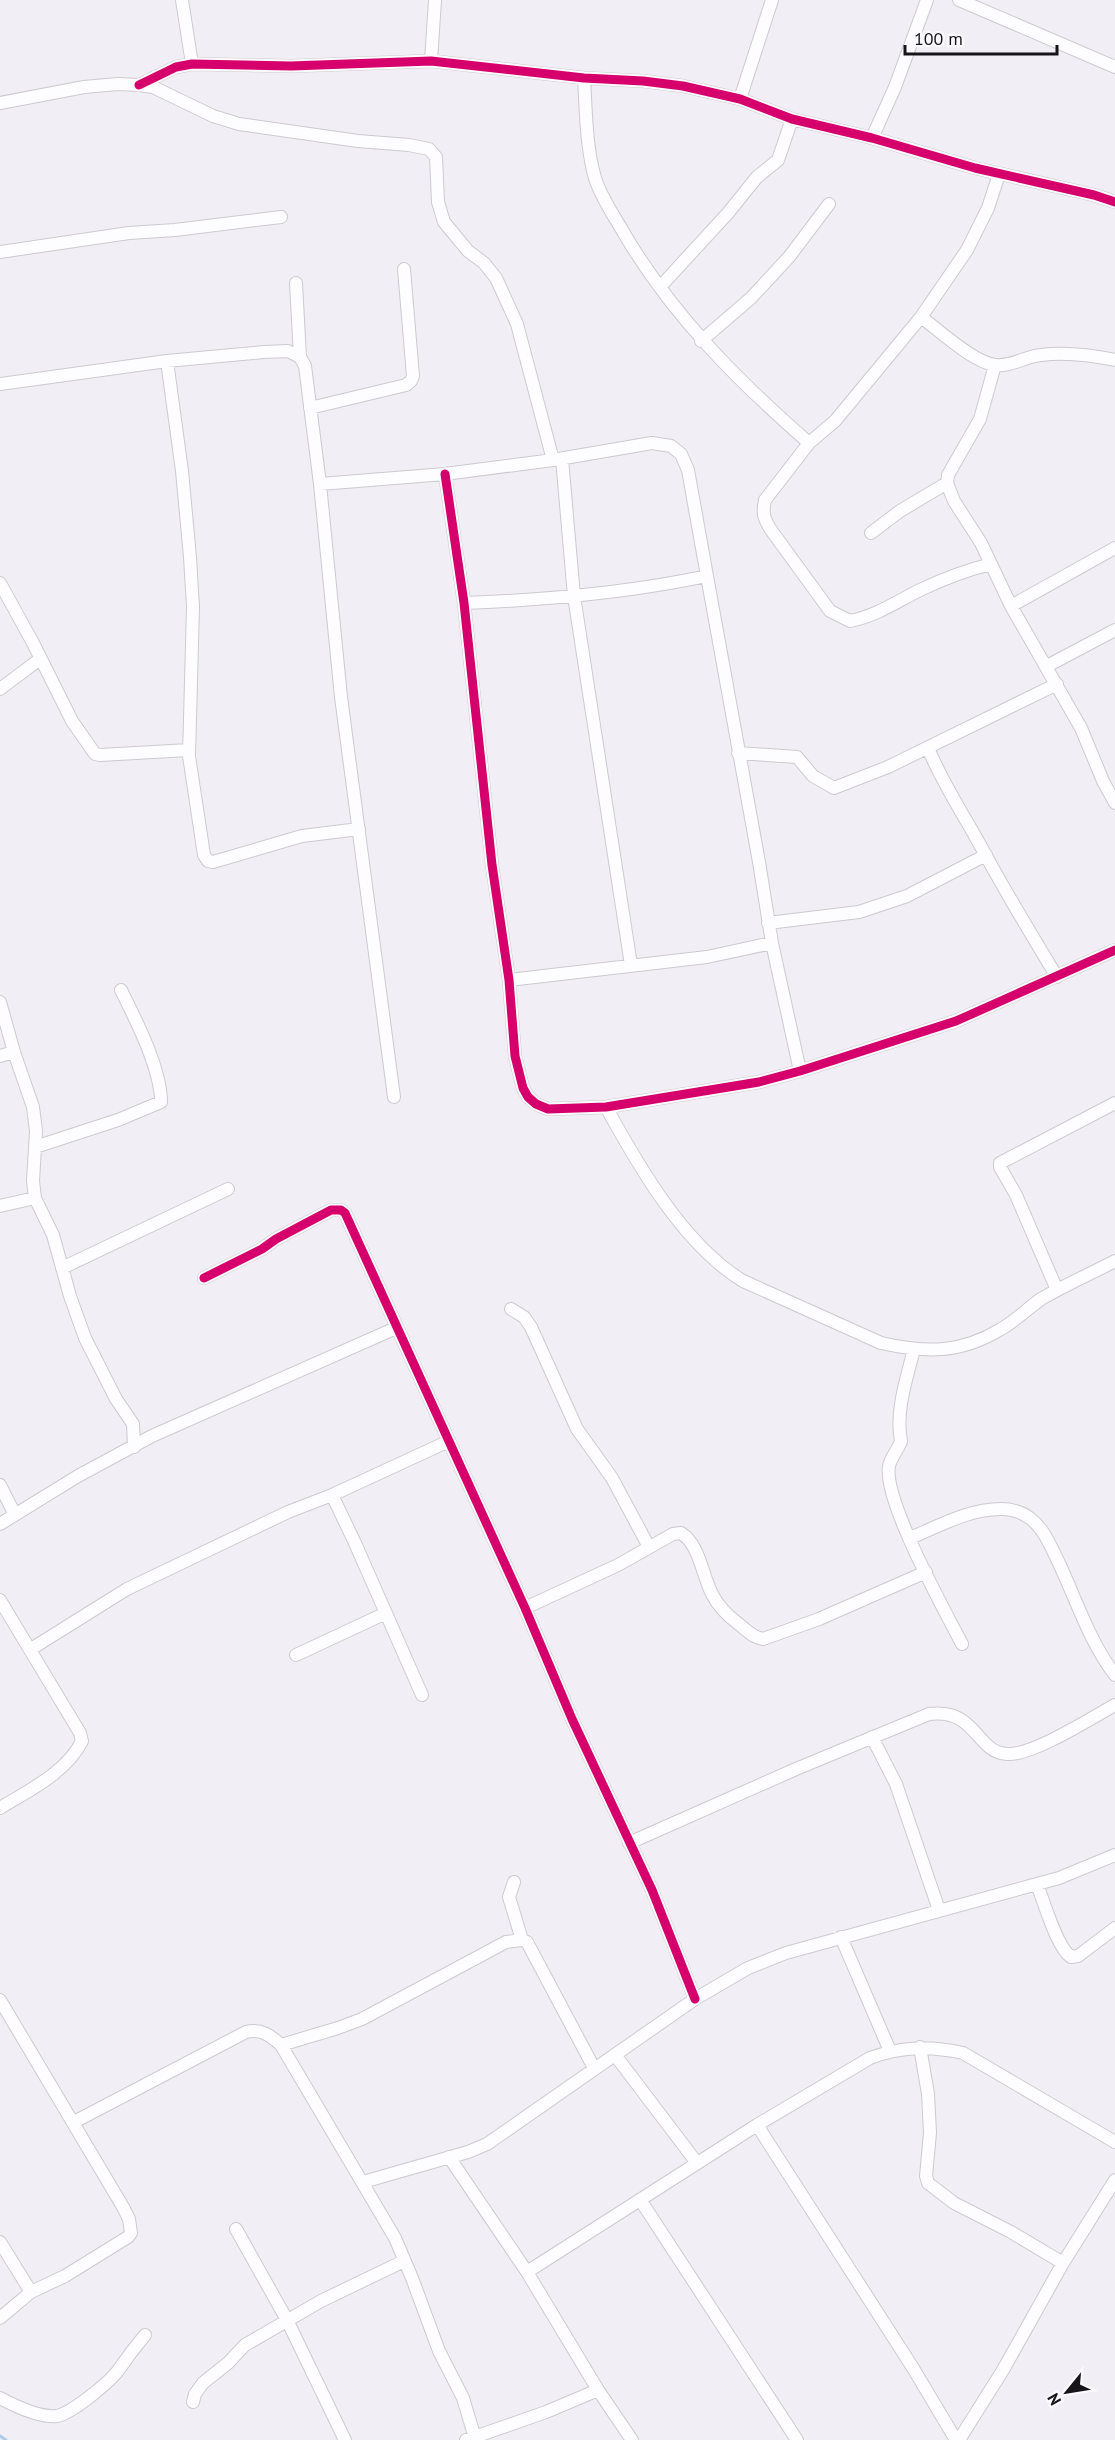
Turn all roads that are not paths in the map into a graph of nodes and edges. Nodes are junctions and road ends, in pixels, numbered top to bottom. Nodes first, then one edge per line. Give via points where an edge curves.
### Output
1 (182, 0) edge
2 (435, 0) edge
3 (772, 0) edge
4 (927, 0) edge
5 (959, 0) edge
6 (431, 61) junction
7 (192, 64) junction
8 (1115, 67) edge
9 (584, 78) junction
10 (139, 85) junction
11 (740, 99) junction
12 (0, 103) edge
13 (792, 118) junction
14 (872, 138) junction
15 (999, 174) junction
16 (1115, 202) edge
17 (829, 204) dead end
18 (281, 217) dead end
19 (0, 252) edge
20 (404, 270) dead end
21 (296, 283) dead end
22 (660, 287) junction
23 (921, 317) junction
24 (701, 341) junction
25 (300, 357) junction
26 (1115, 360) edge
27 (166, 361) junction
28 (995, 365) junction
29 (0, 384) edge
30 (310, 408) junction
31 (809, 443) junction
32 (558, 460) junction
33 (444, 474) junction
34 (947, 483) junction
35 (320, 484) junction
36 (871, 533) dead end
37 (1115, 548) edge
38 (991, 564) junction
39 (707, 576) junction
40 (2, 591) edge
41 (574, 596) junction
42 (464, 603) junction
43 (1011, 606) junction
44 (1115, 630) edge
45 (40, 659) junction
46 (1047, 666) junction
47 (1057, 684) junction
48 (0, 689) edge
49 (928, 748) junction
50 (189, 750) junction
51 (738, 753) junction
52 (1114, 801) edge
53 (359, 829) junction
54 (986, 855) junction
55 (768, 923) junction
56 (772, 944) junction
57 (1115, 950) edge
58 (632, 965) junction
59 (1057, 977) junction
60 (509, 980) junction
61 (121, 990) dead end
62 (0, 1002) edge
63 (14, 1052) junction
64 (0, 1056) edge
65 (800, 1071) junction
66 (394, 1097) dead end
67 (1114, 1106) edge
68 (606, 1107) junction
69 (35, 1147) junction
70 (228, 1189) dead end
71 (35, 1198) junction
72 (0, 1206) edge
73 (1115, 1262) edge
74 (62, 1268) junction
75 (204, 1278) dead end
76 (1057, 1290) junction
77 (511, 1309) dead end
78 (396, 1328) junction
79 (914, 1349) junction
80 (133, 1424) junction
81 (152, 1436) junction
82 (449, 1441) junction
83 (134, 1447) junction
84 (0, 1485) edge
85 (332, 1495) junction
86 (15, 1515) junction
87 (0, 1524) edge
88 (910, 1538) junction
89 (649, 1547) junction
90 (926, 1572) junction
91 (0, 1600) edge
92 (525, 1608) junction
93 (386, 1613) junction
94 (962, 1644) dead end
95 (31, 1649) junction
96 (296, 1655) dead end
97 (1115, 1675) edge
98 (422, 1695) dead end
99 (1115, 1705) edge
100 (872, 1737) junction
101 (0, 1808) edge
102 (629, 1843) junction
103 (1115, 1856) edge
104 (514, 1882) dead end
105 (1037, 1884) junction
106 (939, 1910) junction
107 (1115, 1928) edge
108 (841, 1937) junction
109 (522, 1940) junction
110 (695, 1999) junction
111 (0, 2000) edge
112 (281, 2045) junction
113 (920, 2047) junction
114 (890, 2051) junction
115 (615, 2055) junction
116 (594, 2068) junction
117 (74, 2122) junction
118 (757, 2125) junction
119 (1115, 2142) edge
120 (449, 2157) junction
121 (697, 2163) junction
122 (1115, 2180) edge
123 (363, 2182) junction
124 (641, 2201) junction
125 (236, 2229) dead end
126 (0, 2242) edge
127 (404, 2260) junction
128 (1063, 2263) junction
129 (527, 2272) junction
130 (31, 2292) junction
131 (0, 2318) edge
132 (287, 2320) junction
133 (145, 2335) dead end
134 (598, 2390) junction
135 (0, 2398) edge
136 (193, 2402) dead end
137 (470, 2439) edge
138 (345, 2440) edge
139 (632, 2440) edge
140 (796, 2440) edge
141 (958, 2440) edge

1 - 7 street
2 - 6 street
3 - 11 street
4 - 14 street
5 - 8 street
6 - 7 street via 291,66
6 - 9 street
7 - 10 street via 176,67
9 - 11 street via 683,86
9 - 22 street via 596,179 638,256
10 - 12 street via 84,87
10 - 32 street via 153,87 239,124 429,149 436,157 438,202 444,222 496,278 517,324
11 - 13 street
13 - 14 street
13 - 22 street via 778,160 757,177
14 - 15 street
15 - 16 street
15 - 23 street via 988,208 967,250
17 - 24 street via 789,257 751,298
18 - 19 street
20 - 30 street via 411,381
21 - 25 street
22 - 24 street
23 - 28 street via 973,356
23 - 31 street via 835,421
24 - 31 street
25 - 27 street via 288,351
25 - 30 street via 305,366
26 - 28 street via 1064,353
27 - 29 street
27 - 50 street via 182,471 194,607
28 - 34 street via 980,419
30 - 35 street
31 - 38 street via 765,500 762,511 764,520 830,611 850,621 861,619 965,571
32 - 33 street
32 - 39 street via 652,443 671,446 681,454 693,488
32 - 41 street
33 - 35 street
33 - 42 street
34 - 36 street
34 - 38 street
35 - 53 street via 340,697
37 - 43 street
38 - 43 street
39 - 41 street
39 - 51 street
40 - 45 street
41 - 42 street
41 - 58 street
42 - 60 street via 492,865
43 - 46 street
44 - 46 street
45 - 48 street
45 - 50 street via 72,721 95,754
46 - 47 street
47 - 49 street
47 - 52 street
49 - 51 street via 834,788 813,776 797,757
49 - 54 street
50 - 53 street via 208,861 302,836
51 - 55 street
53 - 66 street
54 - 55 street via 907,896 859,912
54 - 59 street
55 - 56 street
56 - 58 street via 707,957
56 - 65 street
57 - 59 street
58 - 60 street
59 - 65 street via 956,1021
60 - 68 street via 515,1056 528,1097 548,1109
61 - 69 street via 144,1038 161,1102
62 - 63 street
63 - 64 street
63 - 69 street via 33,1107
65 - 68 street via 759,1082
67 - 76 street via 1000,1163
68 - 79 street via 640,1168 684,1226 725,1270 881,1343
69 - 71 street
70 - 74 street
71 - 72 street
71 - 74 street via 53,1235
73 - 76 street
74 - 80 street via 86,1338
75 - 78 street via 331,1210 341,1210 350,1222
76 - 79 street via 978,1341 949,1350
77 - 89 street via 531,1327 577,1429 612,1478
78 - 81 street
78 - 82 street
79 - 88 street via 901,1407 901,1442 889,1467 902,1524
80 - 81 street
80 - 83 street
81 - 83 street
82 - 85 street
82 - 92 street
83 - 86 street
84 - 86 street
85 - 93 street
85 - 95 street via 127,1589
86 - 87 street
88 - 90 street
88 - 97 street via 979,1512 1001,1509 1019,1512 1032,1520 1054,1552 1096,1648
89 - 90 street via 673,1534 687,1537 712,1596 736,1623 763,1639
89 - 92 street via 590,1580
90 - 94 street
91 - 95 street
92 - 102 street
93 - 96 street
93 - 98 street
95 - 101 street via 81,1741 69,1760
99 - 100 street via 1039,1746 1015,1754 993,1749 963,1719 941,1713 913,1719
100 - 102 street
100 - 106 street via 896,1784
102 - 110 street
103 - 105 street
104 - 109 street via 509,1897
105 - 106 street
105 - 107 street via 1061,1944 1071,1957 1078,1956
106 - 108 street
108 - 110 street via 770,1959
108 - 114 street
109 - 112 street via 506,1942 362,2019
109 - 116 street via 527,1942
110 - 115 street
111 - 117 street
112 - 117 street via 261,2032 246,2032
112 - 123 street
113 - 114 street
113 - 119 street via 963,2053
113 - 128 street via 928,2094 928,2183 954,2203
114 - 118 street via 870,2058
115 - 116 street
115 - 121 street
116 - 120 street via 487,2144
117 - 130 street via 126,2213 131,2233 65,2276
118 - 121 street
118 - 141 street
120 - 123 street
120 - 129 street
121 - 124 street
122 - 128 street
123 - 127 street
124 - 129 street
124 - 140 street
125 - 132 street
126 - 130 street
127 - 132 street
127 - 137 street via 439,2351 463,2398
128 - 141 street
129 - 134 street
130 - 131 street
132 - 136 street via 246,2345 203,2383
132 - 138 street
133 - 135 street via 115,2374 62,2415 45,2415
134 - 137 street
134 - 139 street

